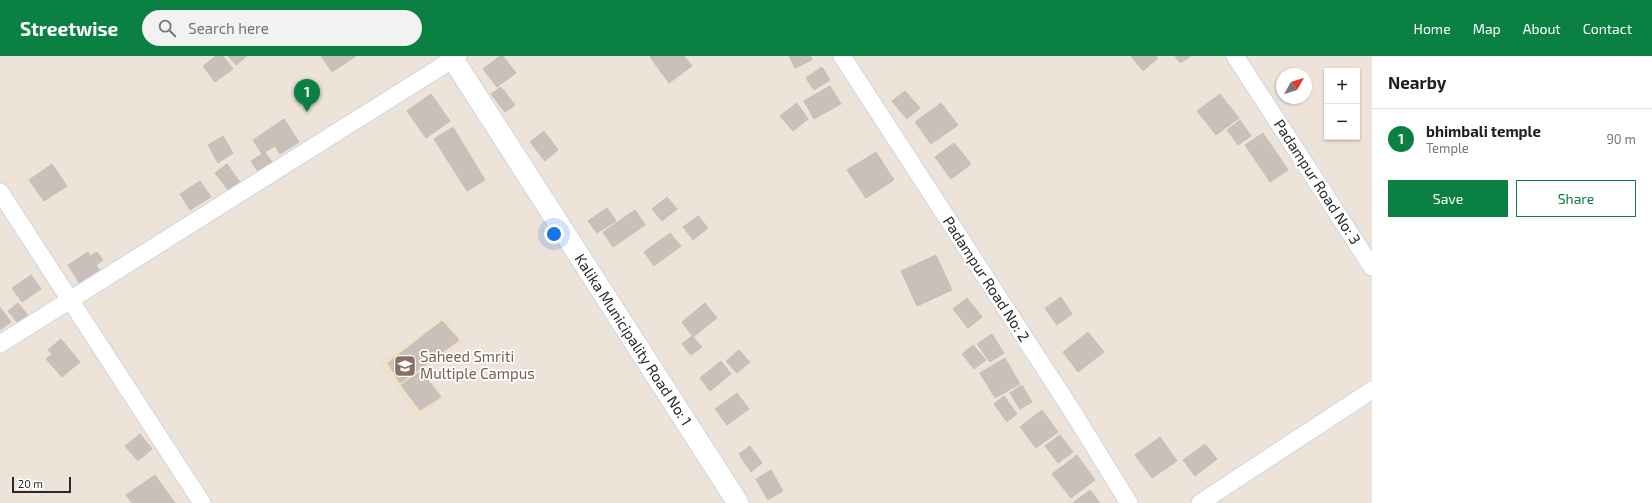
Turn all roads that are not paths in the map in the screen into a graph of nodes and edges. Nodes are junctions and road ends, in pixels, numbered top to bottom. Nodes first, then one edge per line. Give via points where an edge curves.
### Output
1 (842, 56) edge
2 (1235, 56) edge
3 (454, 57) edge
4 (0, 192) edge
5 (1372, 267) edge
6 (69, 300) junction
7 (0, 344) edge
8 (1372, 390) edge
9 (202, 503) edge
10 (738, 503) edge
11 (1129, 503) edge
12 (1200, 503) edge

1 - 11 street, Padampur Road No: 2
2 - 5 street, Padampur Road No: 3
3 - 6 street
3 - 10 street, Kalika Municipality Road No: 1
4 - 6 street
6 - 7 street
6 - 9 street
8 - 12 street

